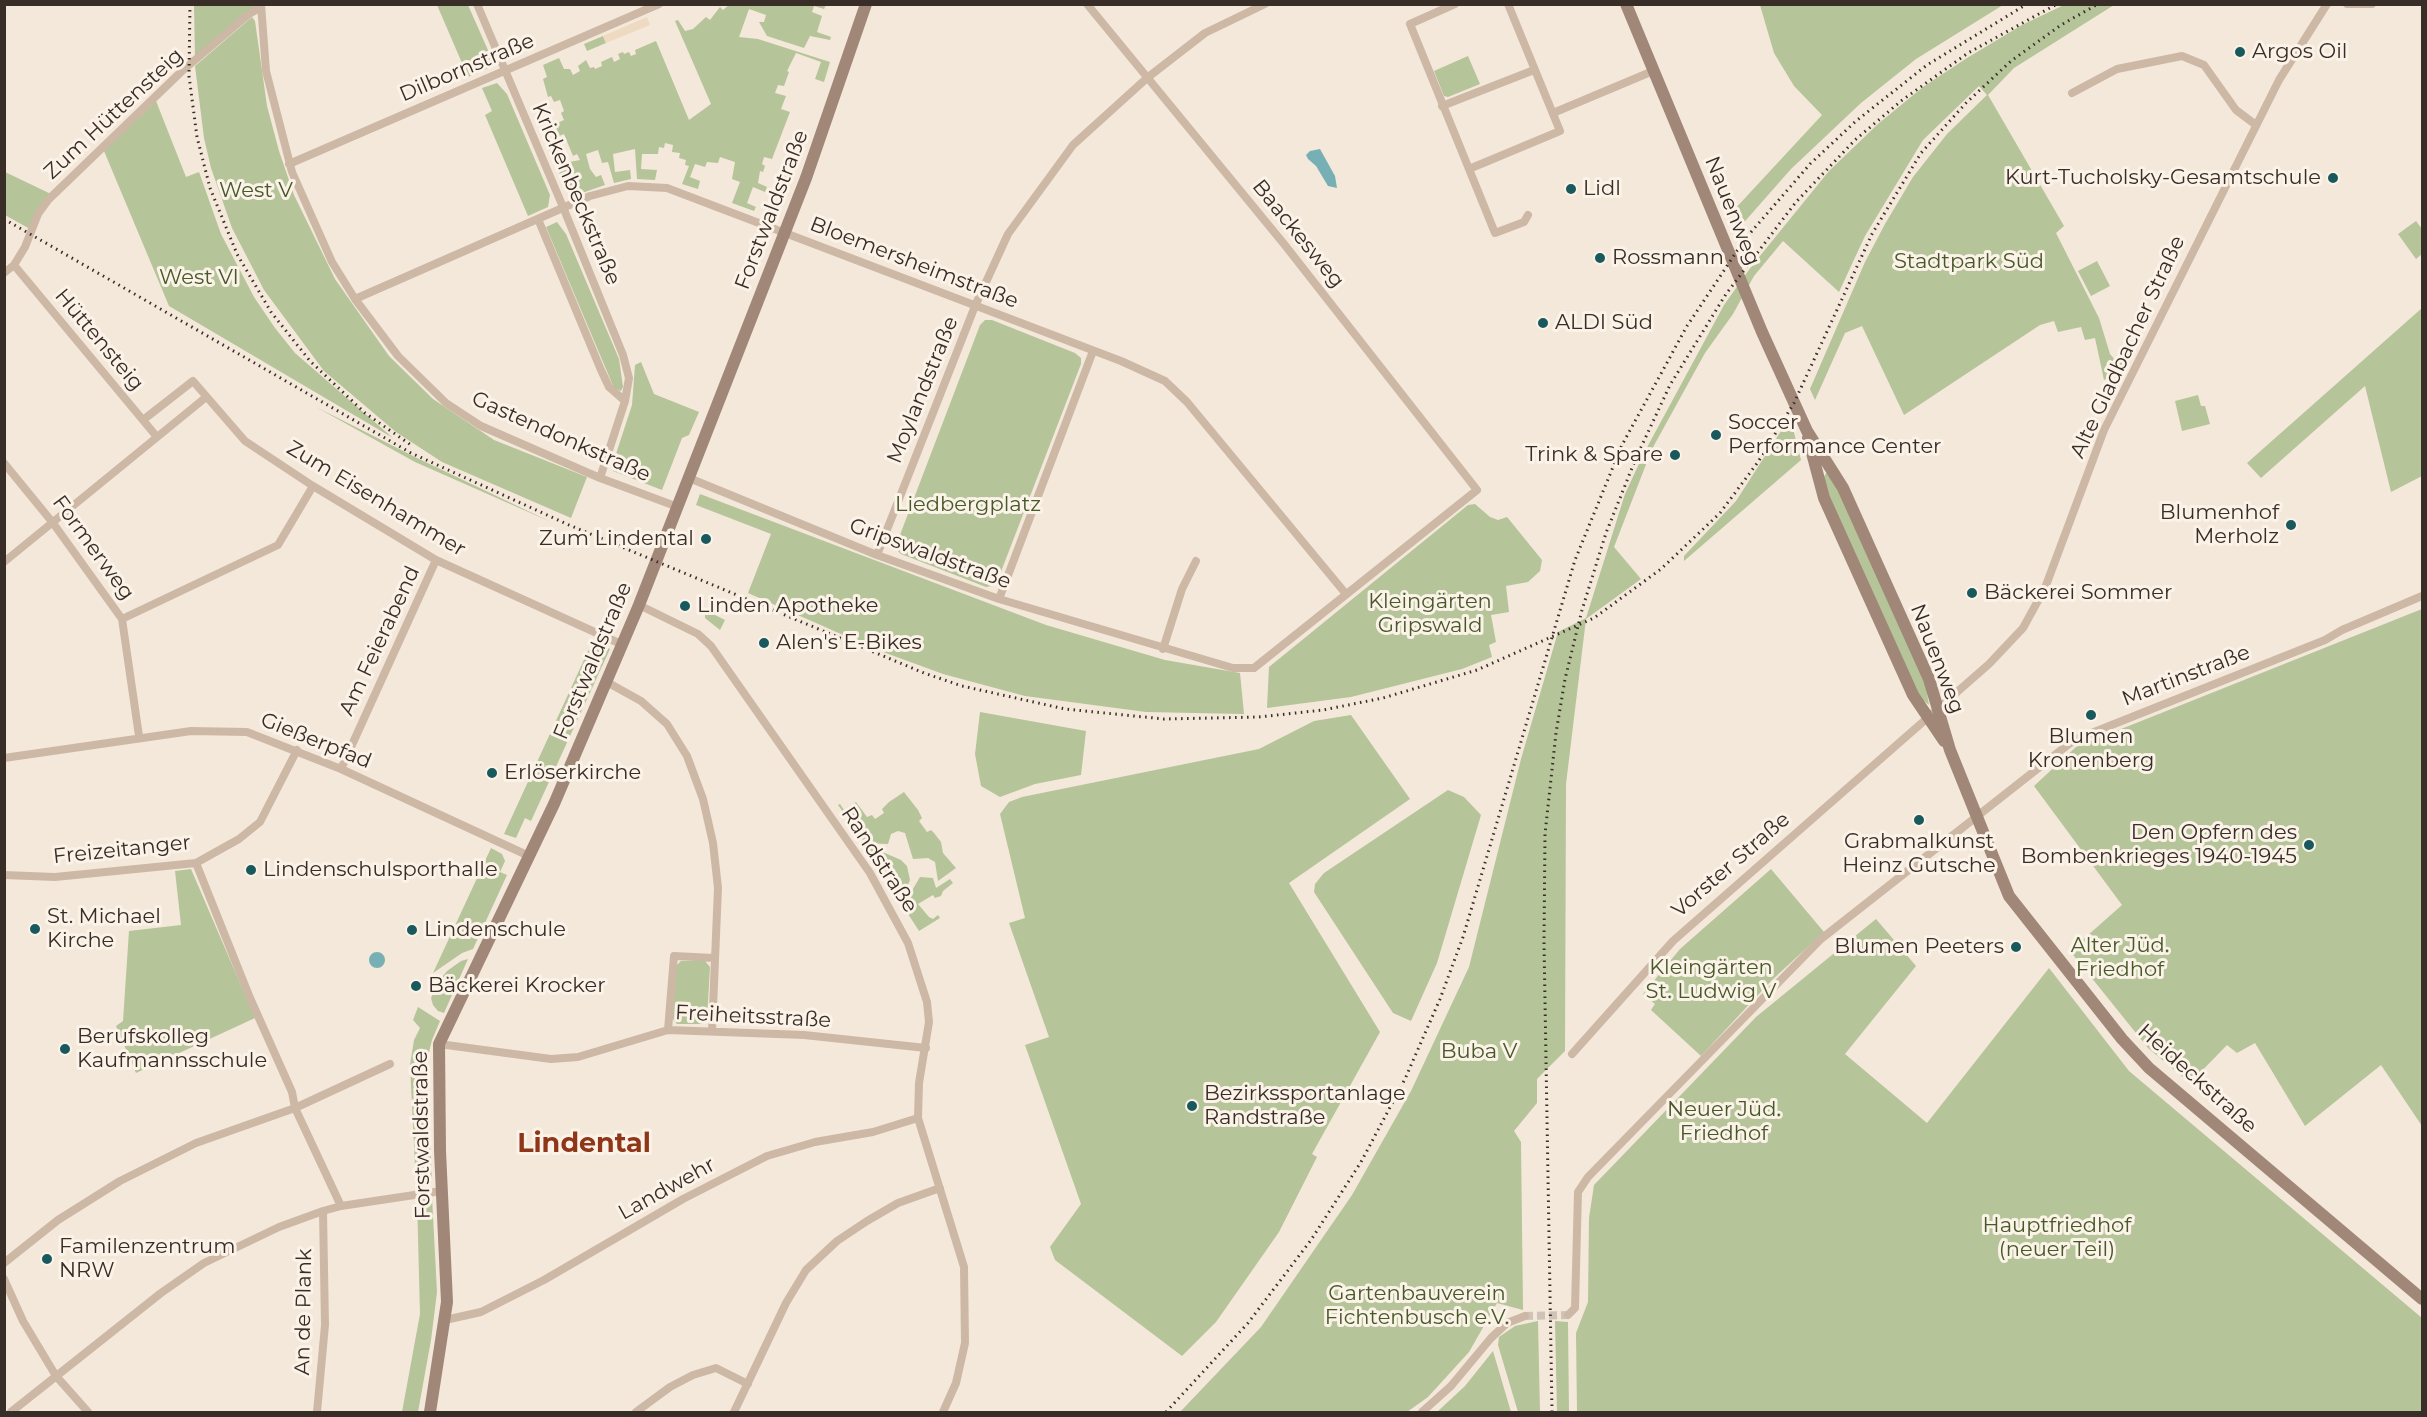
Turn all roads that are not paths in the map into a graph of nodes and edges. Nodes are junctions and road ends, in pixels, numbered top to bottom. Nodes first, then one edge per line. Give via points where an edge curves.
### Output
1 (477, 4) edge
2 (659, 4) edge
3 (866, 4) edge
4 (1087, 4) edge
5 (1265, 4) edge
6 (1455, 4) edge
7 (1508, 4) edge
8 (1626, 4) edge
9 (2327, 4) edge
10 (2347, 4) edge
11 (2372, 4) edge
12 (261, 6) edge
13 (1534, 70) junction
14 (505, 71) junction
15 (1653, 71) junction
16 (1147, 78) junction
17 (2072, 93) dead end
18 (1442, 106) junction
19 (1552, 113) junction
20 (2256, 125) junction
21 (289, 164) junction
22 (1469, 170) junction
23 (563, 207) junction
24 (1528, 215) dead end
25 (538, 219) junction
26 (785, 232) junction
27 (14, 265) junction
28 (4, 273) edge
29 (355, 298) junction
30 (975, 306) junction
31 (1093, 351) junction
32 (205, 398) junction
33 (625, 401) junction
34 (143, 420) junction
35 (1807, 431) junction
36 (157, 437) junction
37 (4, 463) edge
38 (600, 478) junction
39 (689, 478) junction
40 (313, 486) junction
41 (1477, 490) joint
42 (678, 507) junction
43 (53, 523) junction
44 (877, 555) junction
45 (436, 560) junction
46 (1196, 561) dead end
47 (4, 562) edge
48 (1346, 594) junction
49 (2422, 596) edge
50 (999, 599) junction
51 (639, 605) junction
52 (122, 619) junction
53 (621, 644) junction
54 (1163, 649) junction
55 (605, 681) junction
56 (1938, 708) junction
57 (1926, 717) junction
58 (139, 736) junction
59 (297, 750) junction
60 (1950, 750) junction
61 (4, 758) edge
62 (341, 769) junction
63 (1977, 815) junction
64 (529, 856) junction
65 (195, 863) junction
66 (4, 875) edge
67 (714, 958) junction
68 (668, 1030) junction
69 (712, 1031) junction
70 (439, 1044) junction
71 (926, 1048) junction
72 (1572, 1054) dead end
73 (390, 1064) dead end
74 (295, 1108) junction
75 (918, 1118) junction
76 (940, 1188) junction
77 (441, 1191) junction
78 (341, 1206) junction
79 (323, 1211) junction
80 (4, 1263) edge
81 (4, 1279) edge
82 (2422, 1299) edge
83 (1568, 1314) dead end
84 (1525, 1316) tunnel mouth
85 (445, 1320) junction
86 (56, 1376) junction
87 (748, 1384) junction
88 (11, 1413) edge
89 (88, 1413) edge
90 (317, 1413) edge
91 (430, 1413) edge
92 (636, 1413) edge
93 (734, 1413) edge
94 (943, 1413) edge
95 (1422, 1413) edge

1 - 14 street, Krickenbeckstraße
2 - 14 street, Dilbornstraße
3 - 26 street, Forstwaldstraße
4 - 16 street, Baackesweg
5 - 16 street, Moylandstraße via 1205,33
6 - 18 street via 1410,24
7 - 13 street
8 - 15 street, Nauenweg
9 - 20 street, Alte Gladbacher Straße
10 - 11 street
12 - 21 street, Gastendonkstraße via 266,70
12 - 27 street, Zum Hüttensteig via 182,71 49,200 38,214
13 - 18 street
13 - 19 street
14 - 21 street, Dilbornstraße
14 - 23 street, Krickenbeckstraße
15 - 19 street
15 - 35 street, Nauenweg
16 - 30 street, Moylandstraße via 1072,145 1008,234
16 - 41 street, Baackesweg via 1306,271
17 - 20 street via 2117,69 2182,56 2204,65 2236,110
18 - 22 street
19 - 22 street via 1560,131
20 - 56 street, Alte Gladbacher Straße via 2104,430 2031,616 1999,655
21 - 29 street, Gastendonkstraße via 332,262
22 - 24 street via 1495,233 1524,222
23 - 25 street, Bloemersheimstraße
23 - 26 street, Bloemersheimstraße via 628,186 667,188
23 - 33 street, Krickenbeckstraße via 623,355 629,378
25 - 29 street, Bloemersheimstraße
25 - 33 street via 609,387
26 - 30 street, Bloemersheimstraße
26 - 39 street, Forstwaldstraße
27 - 28 street
27 - 34 street, Hüttensteig
29 - 38 street, Gastendonkstraße via 398,356 447,403 481,426
30 - 31 street, Bloemersheimstraße
30 - 44 street, Moylandstraße
31 - 48 street, Bloemersheimstraße via 1165,381 1187,402
31 - 50 street
32 - 34 street, Zum Eisenhammer via 193,381
32 - 36 street
32 - 40 street, Zum Eisenhammer via 245,441
33 - 38 street, Krickenbeckstraße
34 - 36 street, Hüttensteig
35 - 56 street, Nauenweg via 1843,488 1929,679
35 - 57 street, Nauenweg via 1824,498 1912,695
36 - 43 street
37 - 43 street, Formerweg
38 - 42 street, Gastendonkstraße
39 - 42 street, Forstwaldstraße
39 - 44 street, Gripswaldstraße
40 - 45 street, Zum Eisenhammer
40 - 52 street via 278,545
41 - 48 street, Gripswaldstraße
42 - 51 street, Forstwaldstraße
43 - 47 street
43 - 52 street, Formerweg
44 - 50 street, Gripswaldstraße
45 - 53 street, Zum Eisenhammer
45 - 62 street, Am Feierabend
46 - 54 street via 1182,589
48 - 54 street, Gripswaldstraße via 1254,668 1233,668
49 - 63 street, Martinstraße via 2325,640 2074,740
50 - 54 street, Gripswaldstraße
51 - 53 street, Forstwaldstraße
51 - 71 street, Randstraße via 698,634 711,646 870,873 901,928 917,967 927,1002
52 - 58 street, Formerweg
53 - 55 street, Forstwaldstraße
55 - 64 street, Forstwaldstraße
55 - 67 street via 641,701 667,724 687,756 703,799 713,843 718,888
56 - 57 street, Alte Gladbacher Straße
56 - 60 street, Nauenweg
57 - 60 street, Nauenweg
57 - 72 street, Vorster Straße via 1673,941
58 - 59 street, Gießerpfad via 191,730 247,732
58 - 61 street, Gießerpfad
59 - 62 street, Gießerpfad
59 - 65 street, Freizeitanger via 260,822 239,839
60 - 63 street, Heideckstraße
62 - 64 street, Gießerpfad
63 - 82 street, Heideckstraße via 2009,896 2133,1053
63 - 83 street via 1813,947 1588,1178 1578,1192 1575,1308
64 - 70 street, Forstwaldstraße
65 - 66 street, Freizeitanger via 55,877
65 - 74 street via 292,1092
67 - 68 street via 674,956
67 - 69 street
68 - 69 street, Freiheitsstraße
68 - 70 street, Freiheitsstraße via 569,1058
69 - 71 street, Freiheitsstraße via 804,1035
70 - 77 street, Forstwaldstraße
71 - 75 street, Randstraße
73 - 74 street
74 - 78 street
74 - 80 street via 196,1143 120,1180 58,1220
75 - 76 street, Randstraße
75 - 85 street, Landwehr via 767,1156 683,1199 544,1280 481,1312
76 - 87 street via 898,1203 867,1221 837,1241 806,1270
76 - 94 street, Randstraße via 964,1267 965,1343 956,1383
77 - 78 street
77 - 85 street, Forstwaldstraße
78 - 79 street
79 - 86 street via 204,1263
79 - 90 street, An de Plank via 325,1325
81 - 86 street via 23,1322
84 - 95 street via 1499,1330
85 - 91 street, Forstwaldstraße
86 - 88 street
86 - 89 street
87 - 92 street via 716,1368 670,1387
87 - 93 street

